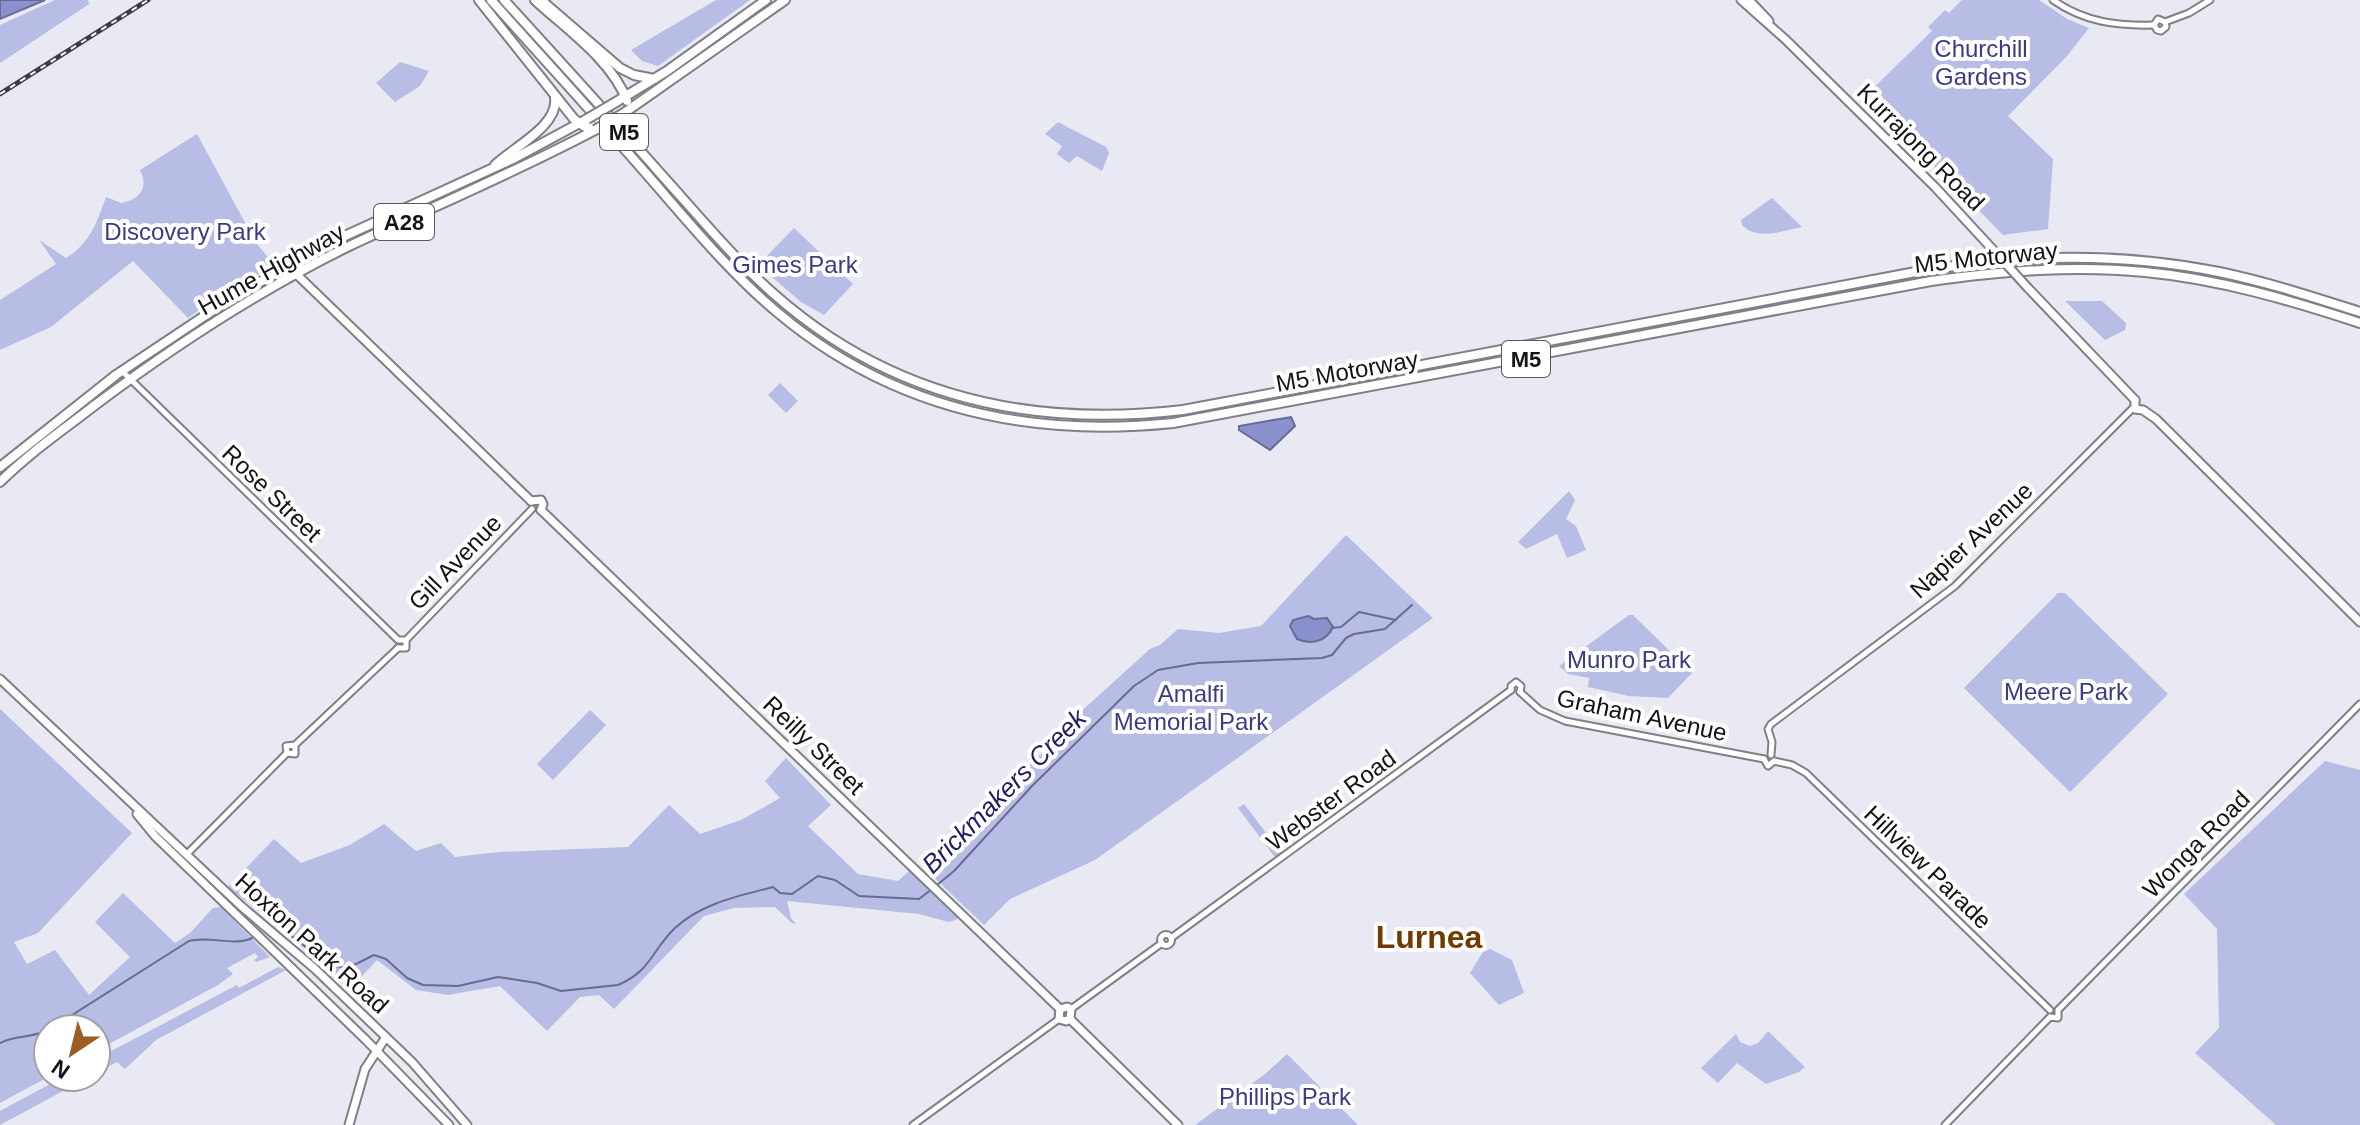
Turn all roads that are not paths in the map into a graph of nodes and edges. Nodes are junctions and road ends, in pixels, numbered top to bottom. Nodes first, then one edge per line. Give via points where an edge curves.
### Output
1 (479, 0) edge
2 (491, 0) edge
3 (504, 0) edge
4 (535, 0) edge
5 (541, 0) edge
6 (766, 0) edge
7 (785, 0) edge
8 (1741, 0) edge
9 (1749, 0) edge
10 (2053, 0) edge
11 (2210, 0) edge
12 (1774, 30) junction
13 (655, 79) junction
14 (555, 95) junction
15 (625, 97) junction
16 (624, 113) junction
17 (588, 125) junction
18 (492, 169) junction
19 (288, 266) junction
20 (296, 274) junction
21 (2360, 312) edge
22 (2360, 323) edge
23 (122, 371) junction
24 (129, 380) junction
25 (2137, 406) junction
26 (0, 467) edge
27 (0, 482) edge
28 (534, 507) junction
29 (2360, 622) edge
30 (398, 640) junction
31 (406, 640) junction
32 (398, 648) junction
33 (0, 679) edge
34 (1511, 690) joint
35 (2360, 704) edge
36 (1772, 758) junction
37 (182, 859) junction
38 (1060, 1009) junction
39 (1071, 1009) junction
40 (2050, 1014) junction
41 (1059, 1019) junction
42 (1070, 1019) junction
43 (386, 1037) junction
44 (376, 1050) junction
45 (349, 1125) edge
46 (449, 1125) edge
47 (467, 1125) edge
48 (913, 1125) edge
49 (1178, 1125) edge
50 (1945, 1125) edge

1 - 14 highway
2 - 22 highway, M5 Motorway / M5 via 729,266 778,313 878,377 947,405 1017,422 1088,429 1173,423 1931,281 2012,271 2085,268 2177,276 2248,289
3 - 21 highway, M5 Motorway / M5 via 725,246 790,307 844,346 898,374 1001,407 1092,417 1183,410 1921,271 2025,258 2093,257 2189,267
4 - 15 highway via 597,58
5 - 13 highway via 620,68
6 - 13 highway, Hume Highway / A28
7 - 16 highway
8 - 12 main road, Kurrajong Road
9 - 12 main road, Kurrajong Road
10 - 11 street via 2101,22 2154,25 2161,31 2165,22
12 - 25 main road, Kurrajong Road, bridge via 1935,187
13 - 15 highway, Hume Highway / A28
14 - 17 highway
14 - 18 highway via 557,104 544,124
15 - 16 highway
15 - 17 highway, Hume Highway / A28, bridge
16 - 17 highway, bridge
17 - 18 highway, Hume Highway / A28
17 - 20 highway, Hume Highway / A28
18 - 19 highway, Hume Highway / A28
19 - 20 main road, Reilly Street
19 - 23 highway, Hume Highway / A28
20 - 24 highway, Hume Highway / A28
20 - 28 main road, Reilly Street
23 - 24 street, Rose Street
23 - 26 highway, Hume Highway / A28
24 - 27 highway, Hume Highway / A28
24 - 30 street, Rose Street
25 - 29 main road, Kurrajong Road
25 - 36 street, Napier Avenue via 1952,589 1771,724
28 - 31 street, Gill Avenue
28 - 38 main road, Reilly Street
30 - 31 street
30 - 32 street
31 - 32 street via 406,648
32 - 37 street
33 - 37 main road, Hoxton Park Road
34 - 36 street, Graham Avenue via 1565,721 1764,759 1768,766
34 - 39 street, Webster Road via 1171,938 1164,935 1162,943
35 - 40 street, Wonga Road
36 - 40 street, Hillview Parade via 1806,773
37 - 43 main road, Hoxton Park Road via 314,968
37 - 44 main road, Hoxton Park Road
38 - 39 main road
38 - 41 main road
39 - 42 main road
40 - 50 street
41 - 42 main road
41 - 48 street
42 - 49 main road
43 - 44 main road
43 - 47 main road, Hoxton Park Road
44 - 45 main road via 360,1082
44 - 46 main road, Hoxton Park Road

